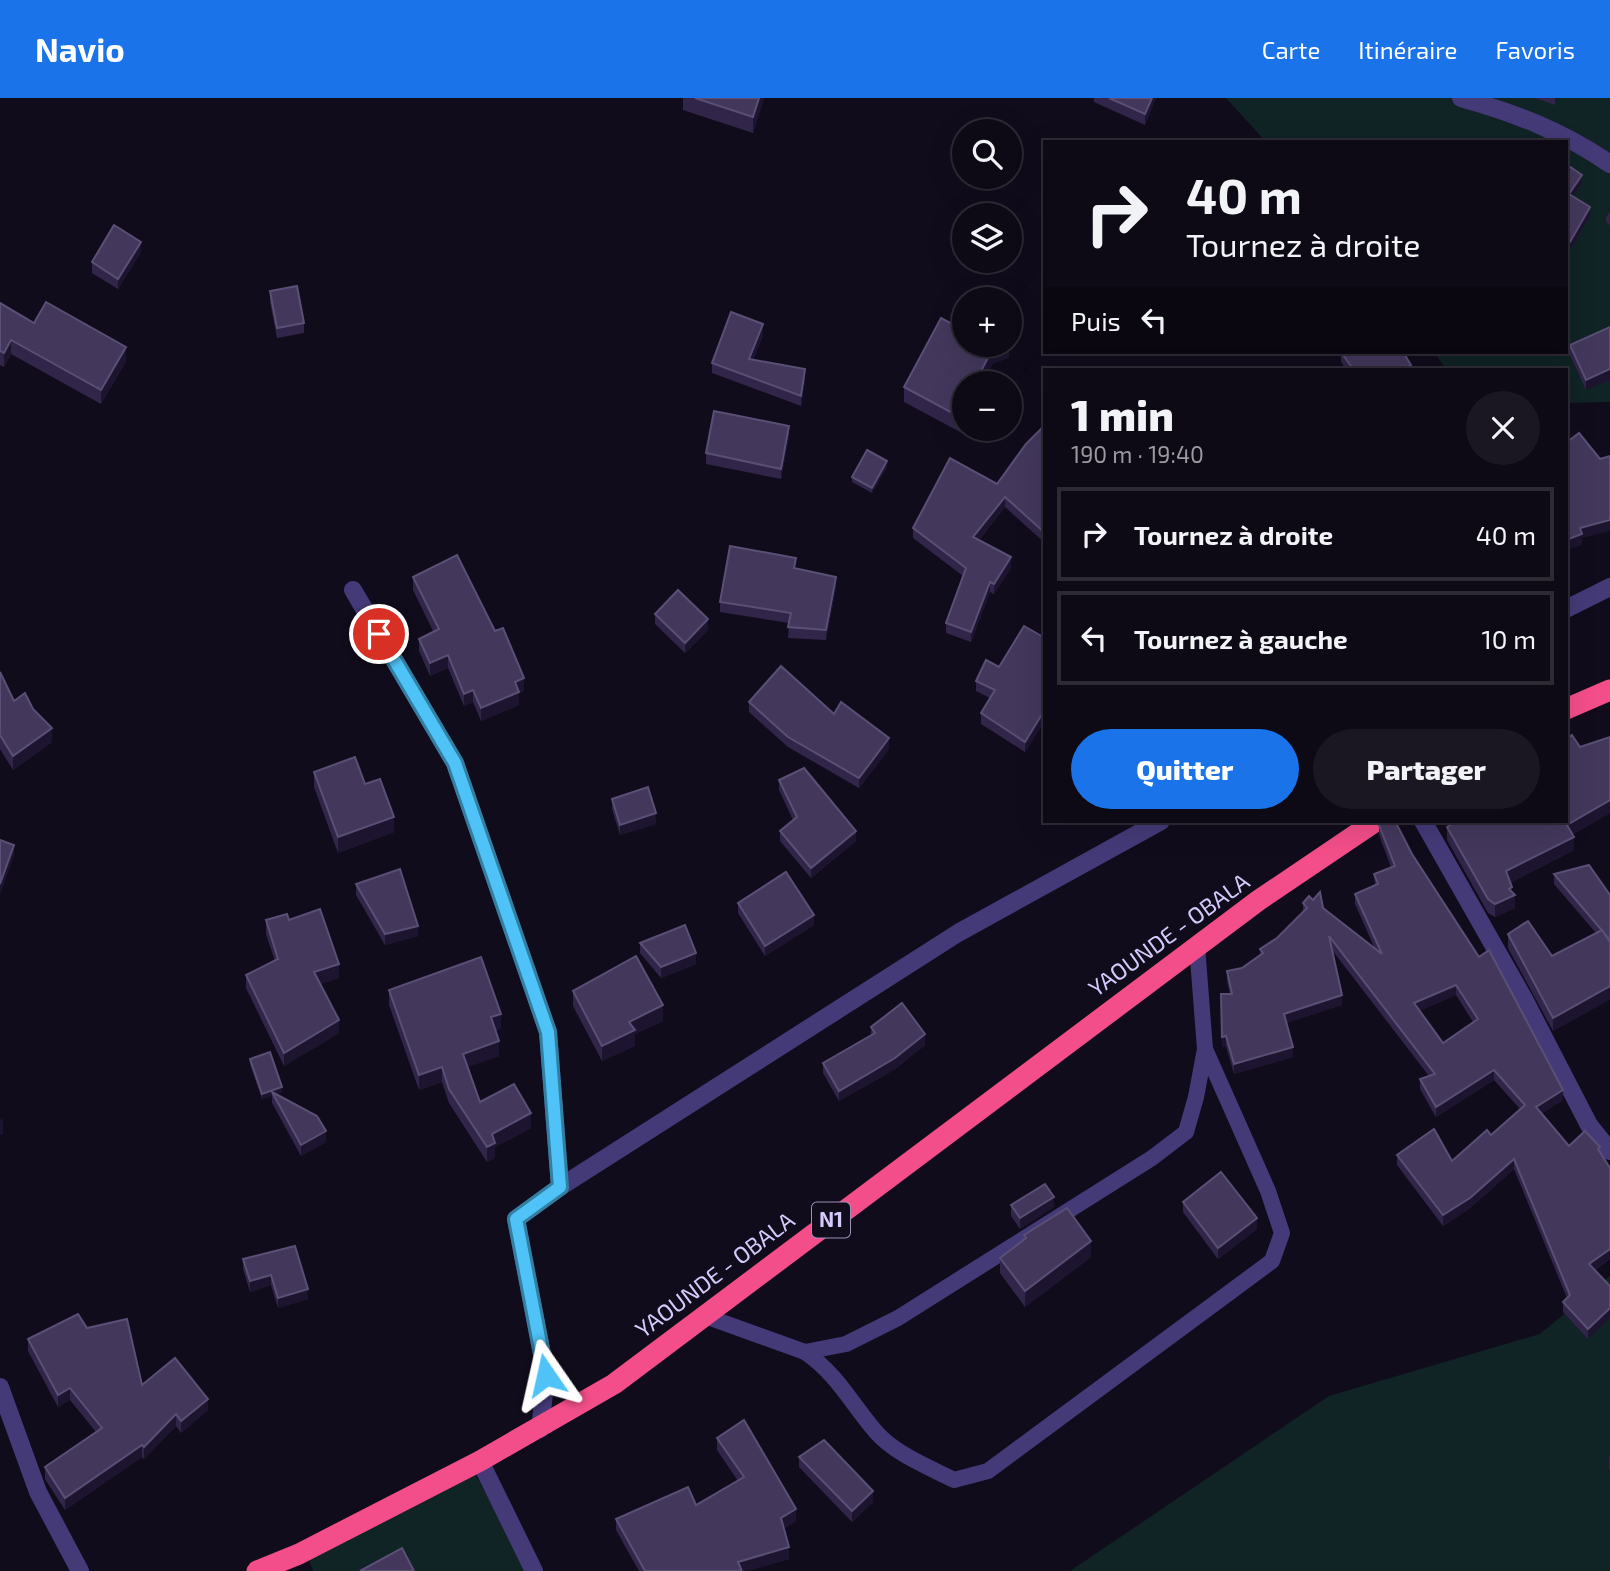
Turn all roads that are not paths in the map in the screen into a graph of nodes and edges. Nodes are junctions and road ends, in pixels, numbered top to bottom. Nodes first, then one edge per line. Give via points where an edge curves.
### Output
1 (1461, 98) edge
2 (1610, 164) edge
3 (1610, 587) edge
4 (353, 590) dead end
5 (1568, 608) edge
6 (1610, 690) edge
7 (1568, 708) edge
8 (1157, 823) edge
9 (1373, 823) edge
10 (1424, 823) edge
11 (1197, 946) junction
12 (1205, 1049) junction
13 (1610, 1151) edge
14 (560, 1187) junction
15 (705, 1316) junction
16 (805, 1352) junction
17 (0, 1387) edge
18 (540, 1429) junction
19 (480, 1461) junction
20 (80, 1571) edge
21 (257, 1571) edge
22 (534, 1571) edge

1 - 2 street via 1577,141
3 - 5 street
4 - 14 street via 455,763 548,1032
6 - 7 highway
8 - 14 street via 958,933
9 - 11 highway, YAOUNDE - OBALA / N1
10 - 13 street via 1589,1125
11 - 12 lane
11 - 15 highway, YAOUNDE - OBALA / N1
12 - 16 lane via 1186,1132 898,1318 846,1344
12 - 16 lane via 1282,1233 1272,1261 988,1471 954,1480 878,1434 830,1370
14 - 18 street via 516,1219 546,1375
15 - 16 lane
15 - 18 highway, YAOUNDE - OBALA / N1 via 614,1384
17 - 20 street via 38,1492
18 - 19 highway, YAOUNDE - OBALA / N1
19 - 21 highway, YAOUNDE - OBALA / N1
19 - 22 street

